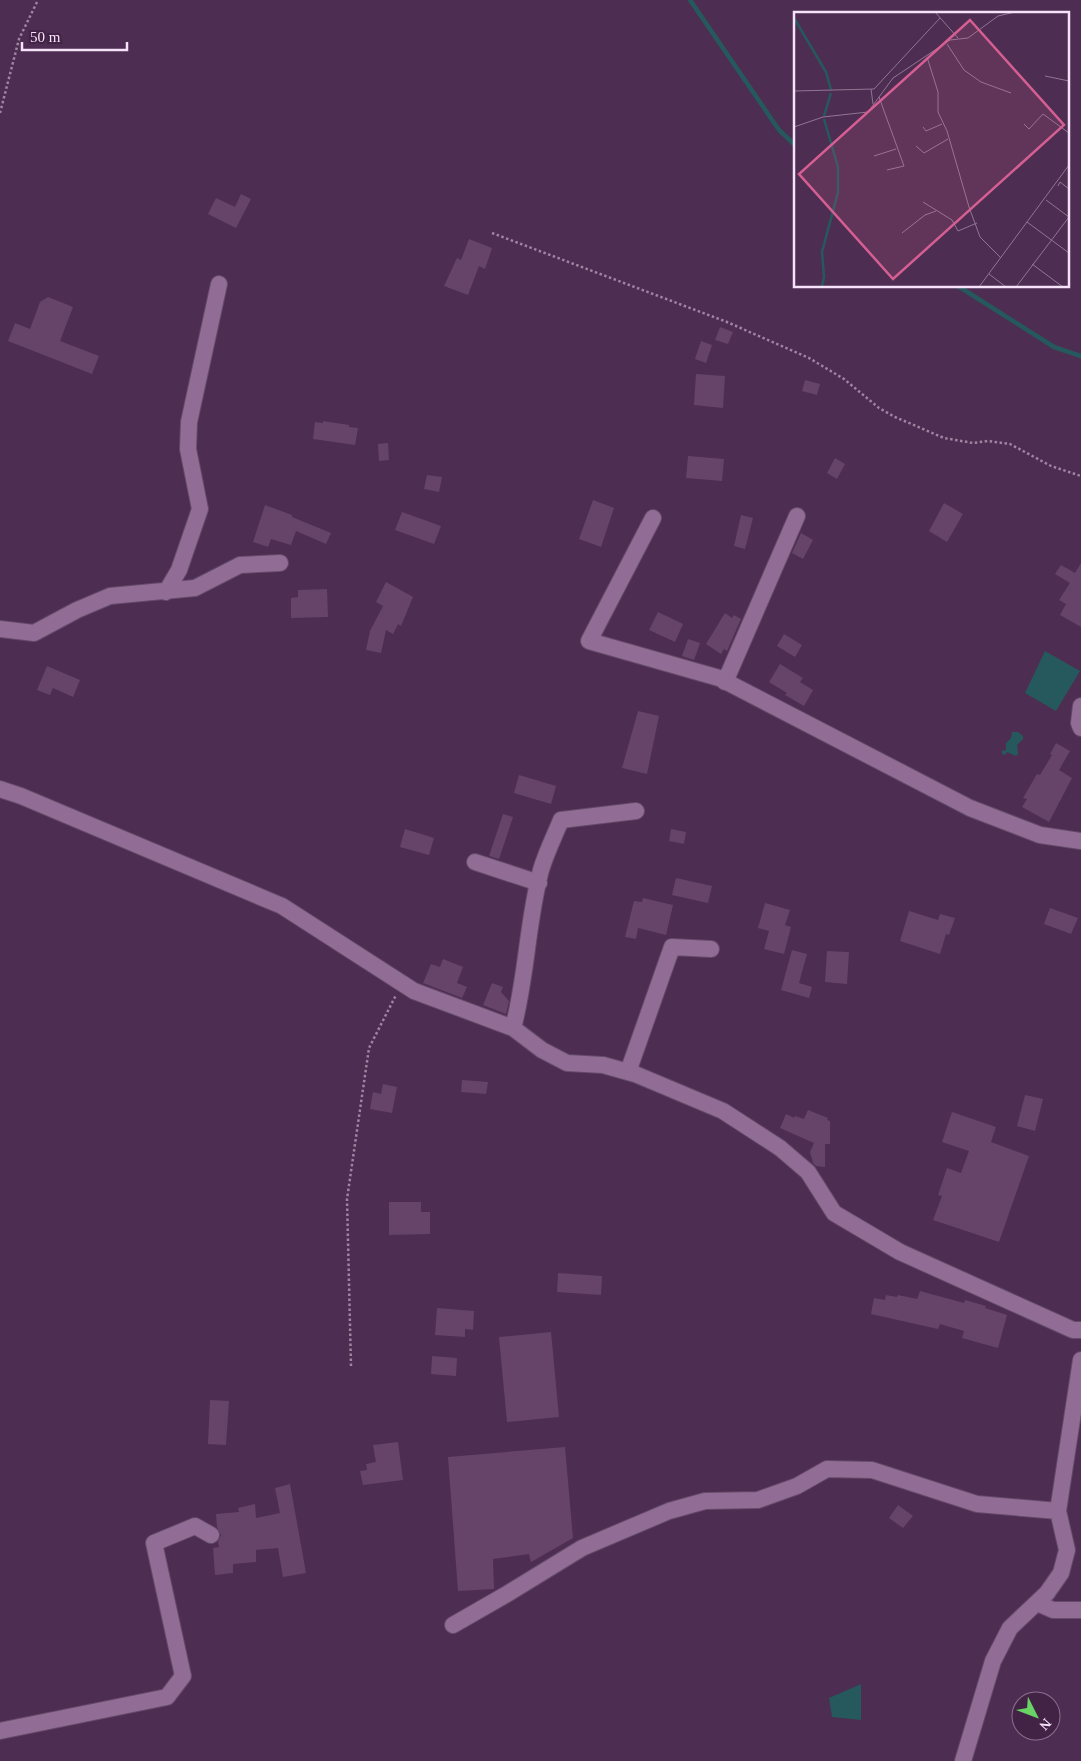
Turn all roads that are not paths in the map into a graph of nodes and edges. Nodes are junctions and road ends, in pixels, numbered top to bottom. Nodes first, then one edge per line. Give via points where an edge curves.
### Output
1 (219, 284) dead end
2 (797, 516) dead end
3 (653, 518) dead end
4 (280, 563) dead end
5 (166, 592) junction
6 (0, 629) edge
7 (725, 682) junction
8 (1081, 706) edge
9 (1081, 728) edge
10 (0, 789) edge
11 (636, 811) dead end
12 (1081, 841) edge
13 (475, 862) dead end
14 (538, 883) junction
15 (711, 949) dead end
16 (513, 1028) junction
17 (628, 1072) junction
18 (1081, 1330) edge
19 (1081, 1360) edge
20 (1058, 1511) junction
21 (211, 1535) dead end
22 (1037, 1603) junction
23 (1081, 1610) edge
24 (453, 1625) dead end
25 (0, 1731) edge
26 (963, 1761) edge

1 - 5 street via 189,422 188,449 200,509 179,570
2 - 7 street
3 - 7 street via 589,640
4 - 5 street via 240,565 195,588
5 - 6 street via 110,596 34,633
7 - 12 street via 970,808 1040,835
8 - 9 street
10 - 16 street via 282,906 414,991
11 - 14 street via 561,820
13 - 14 street
14 - 16 street
15 - 17 street via 672,947
16 - 17 street via 542,1050 567,1062 603,1065
17 - 18 street via 723,1111 780,1148 808,1172 834,1214 900,1252 1073,1330
19 - 20 street
20 - 22 street via 1067,1550 1061,1573
20 - 24 street via 977,1504 872,1470 827,1469 797,1486 758,1500 705,1501 669,1511 582,1548
21 - 25 street via 195,1526 154,1543 182,1676 167,1697
22 - 23 street via 1053,1610
22 - 26 street via 1010,1628 992,1661

